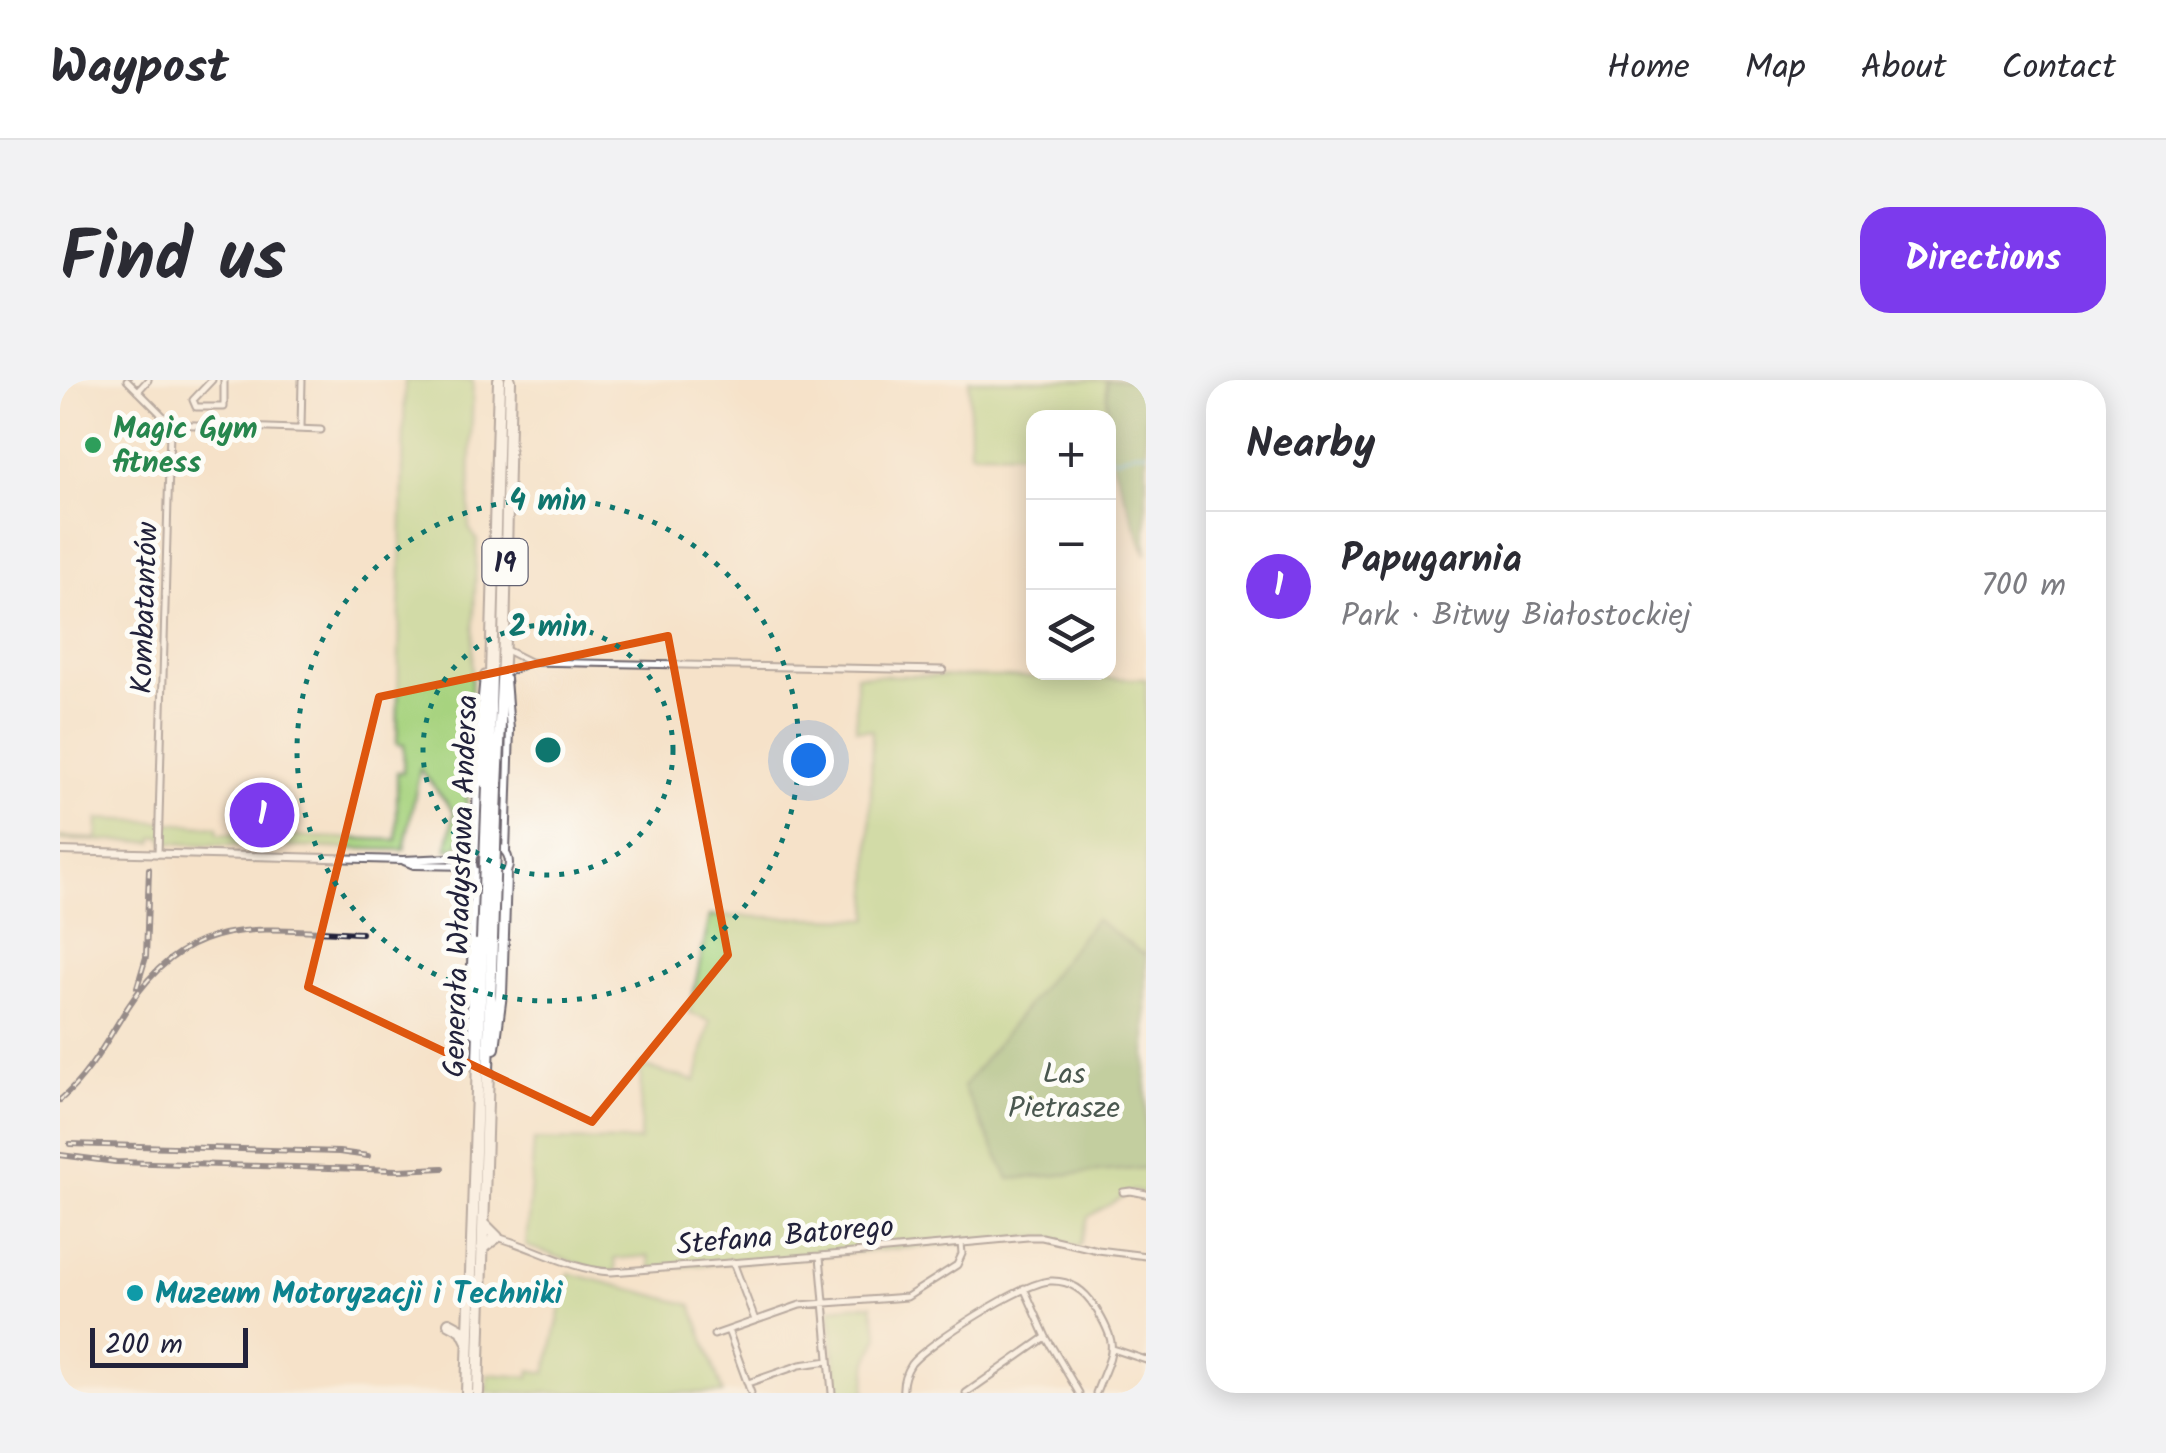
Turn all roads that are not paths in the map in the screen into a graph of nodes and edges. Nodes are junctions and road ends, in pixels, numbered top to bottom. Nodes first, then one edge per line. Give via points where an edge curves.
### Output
1 (128, 380) edge
2 (148, 380) edge
3 (212, 380) edge
4 (224, 380) edge
5 (302, 380) edge
6 (498, 380) edge
7 (510, 380) edge
8 (138, 391) junction
9 (169, 424) junction
10 (301, 428) junction
11 (320, 430) dead end
12 (501, 642) junction
13 (530, 662) junction
14 (943, 670) dead end
15 (506, 673) junction
16 (60, 851) edge
17 (506, 852) junction
18 (158, 854) junction
19 (475, 854) junction
20 (403, 860) junction
21 (474, 870) junction
22 (504, 875) junction
23 (483, 1084) junction
24 (1123, 1192) dead end
25 (1146, 1194) edge
26 (483, 1224) junction
27 (498, 1237) junction
28 (961, 1244) junction
29 (482, 1248) junction
30 (820, 1256) junction
31 (1146, 1256) edge
32 (733, 1262) junction
33 (1024, 1288) junction
34 (824, 1304) junction
35 (470, 1309) junction
36 (755, 1321) junction
37 (728, 1330) junction
38 (714, 1335) dead end
39 (1046, 1337) junction
40 (469, 1342) junction
41 (1113, 1348) junction
42 (1146, 1360) edge
43 (829, 1361) junction
44 (748, 1383) junction
45 (1076, 1390) edge
46 (467, 1393) edge
47 (478, 1393) edge
48 (751, 1393) edge
49 (832, 1393) edge
50 (902, 1393) edge
51 (966, 1393) edge
52 (1067, 1393) edge
53 (1096, 1393) edge

1 - 8 street
2 - 8 street
3 - 4 street via 193,400 196,406 224,407
5 - 10 street
6 - 12 highway, Generała Władysława Andersa / 19
7 - 12 highway, Generała Władysława Andersa / 19
8 - 9 street
9 - 10 street
9 - 18 street, Kombatantów
10 - 11 street
12 - 13 street
12 - 15 highway
12 - 19 highway via 489,652
12 - 23 highway, Generała Władysława Andersa / 19, bridge
13 - 14 street
13 - 15 street
15 - 17 street
16 - 18 street
17 - 19 street via 492,844
17 - 22 street
18 - 20 street
19 - 20 street
19 - 21 street
20 - 21 street
21 - 22 street via 492,881
21 - 23 highway via 472,997
22 - 23 highway via 500,1006 492,1068
23 - 26 highway, Generała Władysława Andersa / 19
23 - 35 highway, Generała Władysława Andersa / 19
24 - 25 street
26 - 27 highway
26 - 29 highway, Generała Władysława Andersa / 19
27 - 29 highway
27 - 32 street, Stefana Batorego via 599,1272
28 - 30 street, Stefana Batorego
28 - 31 street, Stefana Batorego via 1042,1237
28 - 34 street via 957,1265 907,1297
29 - 47 highway, Generała Władysława Andersa / 19
30 - 32 street, Stefana Batorego
30 - 34 street
32 - 36 street
33 - 39 street
33 - 41 street via 1055,1281 1083,1292
33 - 50 street via 924,1352 906,1372
34 - 36 street
34 - 43 street
35 - 40 highway, Generała Władysława Andersa / 19
35 - 40 highway via 449,1323
36 - 37 street
37 - 38 street
37 - 44 street
39 - 45 street
39 - 51 street
40 - 46 highway, Generała Władysława Andersa / 19
41 - 42 street
41 - 53 street
43 - 44 street
43 - 49 street
44 - 48 street
45 - 52 street

